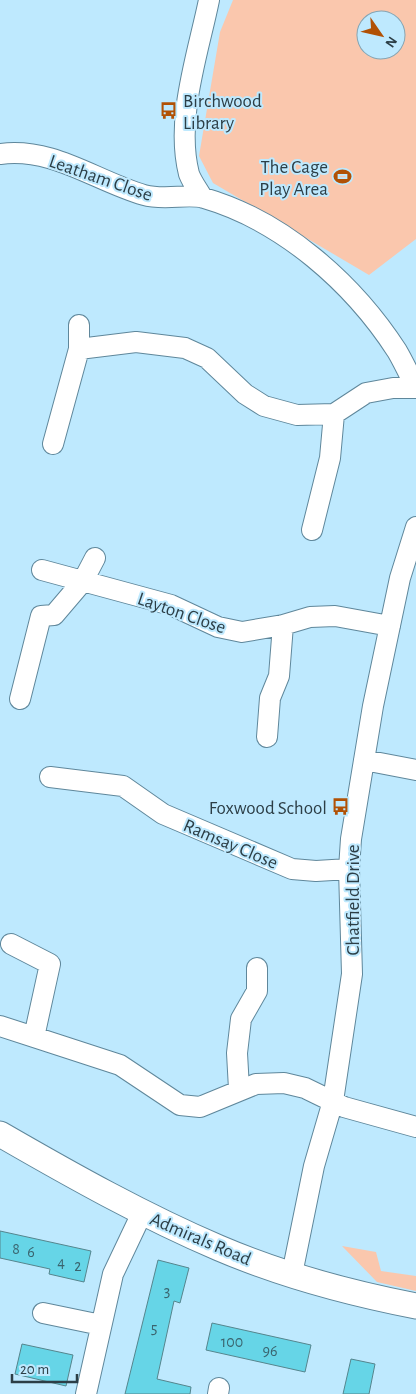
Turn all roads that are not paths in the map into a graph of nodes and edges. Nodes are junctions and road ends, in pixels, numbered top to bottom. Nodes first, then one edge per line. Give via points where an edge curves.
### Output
1 (209, 0) edge
2 (0, 154) edge
3 (202, 197) junction
4 (79, 325) dead end
5 (79, 349) junction
6 (416, 388) edge
7 (334, 414) junction
8 (53, 444) dead end
9 (416, 527) edge
10 (312, 530) dead end
11 (95, 558) dead end
12 (42, 570) dead end
13 (83, 581) junction
14 (283, 625) junction
15 (390, 626) junction
16 (20, 699) dead end
17 (267, 737) dead end
18 (364, 760) junction
19 (416, 770) edge
20 (50, 777) dead end
21 (349, 869) junction
22 (11, 944) dead end
23 (257, 968) dead end
24 (0, 1026) edge
25 (34, 1037) junction
26 (240, 1089) junction
27 (333, 1101) junction
28 (416, 1127) edge
29 (0, 1134) edge
30 (142, 1212) junction
31 (292, 1274) junction
32 (416, 1306) edge
33 (43, 1313) dead end
34 (101, 1325) junction
35 (86, 1394) edge

1 - 3 street via 185,124 190,176
2 - 3 street, Leatham Close via 53,159 144,195 166,199
3 - 6 street via 266,224 328,271 376,321
4 - 5 street
5 - 7 street via 136,342 185,348 207,358 245,394 264,406 297,415
5 - 8 street
6 - 7 street via 366,393
7 - 10 street via 330,458
9 - 15 street, Chatfield Drive via 400,578
11 - 13 street
12 - 13 street, Layton Close
13 - 14 street, Layton Close via 171,605 226,629 242,632
13 - 16 street via 54,615 41,616
14 - 15 street, Layton Close via 310,617 336,616
14 - 17 street via 279,676 270,698
15 - 18 street, Chatfield Drive
18 - 19 street
18 - 21 street, Chatfield Drive
20 - 21 street, Ramsay Close via 126,777 163,814 292,869
21 - 27 street, Chatfield Drive via 352,974
22 - 25 street via 50,964
23 - 26 street via 257,991 241,1019 237,1053
24 - 25 street
25 - 26 street via 120,1065 180,1105 200,1107
26 - 27 street via 256,1084 284,1084 305,1088
27 - 28 street
27 - 31 street, Chatfield Drive via 314,1166
29 - 30 street, Admirals Road
30 - 31 street, Admirals Road via 219,1248
30 - 34 street via 118,1259
31 - 32 street, Admirals Road via 362,1295
33 - 34 street
34 - 35 street

